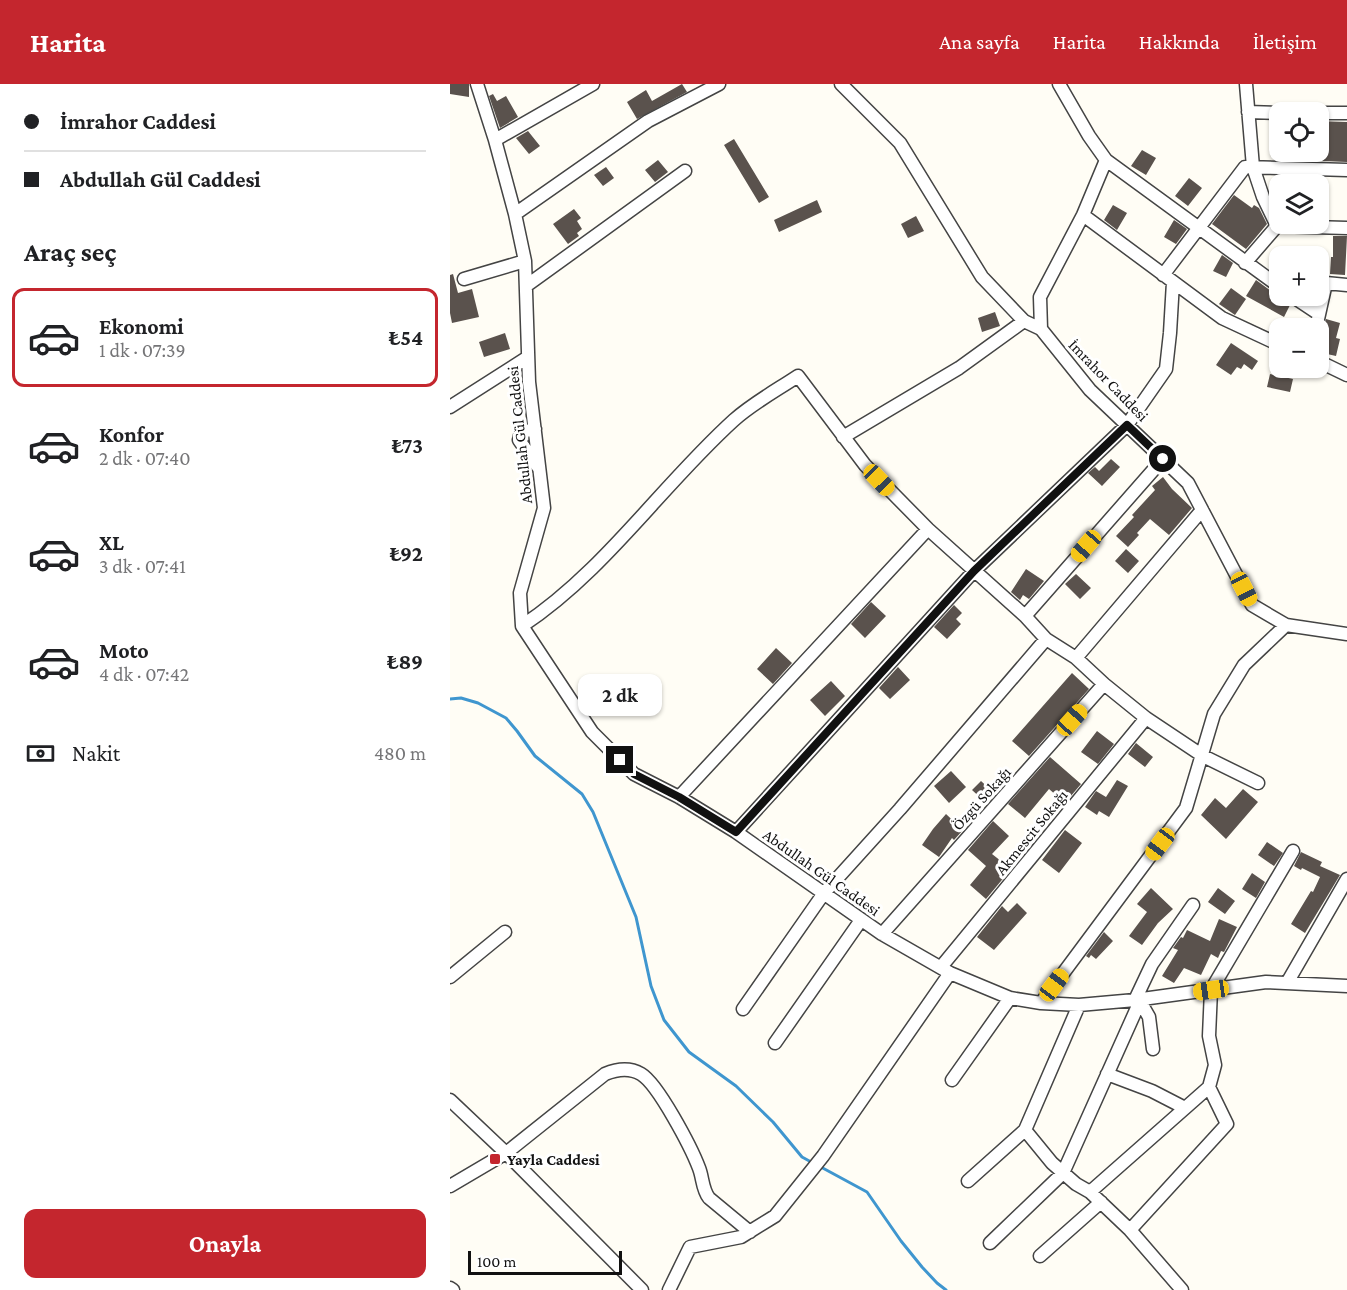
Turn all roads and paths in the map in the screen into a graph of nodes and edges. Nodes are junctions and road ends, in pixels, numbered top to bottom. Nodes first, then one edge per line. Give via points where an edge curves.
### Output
1 (477, 84) edge
2 (593, 84) edge
3 (719, 84) edge
4 (841, 84) edge
5 (1059, 84) edge
6 (1246, 84) edge
7 (1248, 112) junction
8 (1269, 113) edge
9 (1329, 113) edge
10 (1347, 113) edge
11 (495, 140) junction
12 (1106, 160) junction
13 (1253, 167) junction
14 (1347, 170) edge
15 (685, 171) dead end
16 (1269, 209) edge
17 (515, 214) junction
18 (1083, 215) junction
19 (1198, 227) junction
20 (1329, 227) edge
21 (1347, 228) edge
22 (1270, 234) edge
23 (525, 261) junction
24 (1245, 263) junction
25 (465, 279) dead end
26 (1168, 279) junction
27 (1269, 279) edge
28 (1347, 285) edge
29 (526, 286) junction
30 (1307, 306) edge
31 (1319, 314) junction
32 (1318, 318) edge
33 (1024, 321) junction
34 (1041, 330) junction
35 (1269, 340) edge
36 (528, 357) junction
37 (1329, 366) edge
38 (1347, 375) edge
39 (450, 407) edge
40 (1127, 425) junction
41 (843, 437) junction
42 (1163, 459) junction
43 (1202, 510) junction
44 (928, 529) junction
45 (974, 571) junction
46 (1025, 616) junction
47 (1286, 625) junction
48 (522, 626) junction
49 (1347, 634) edge
50 (1046, 639) junction
51 (1076, 658) junction
52 (1104, 684) junction
53 (1146, 718) junction
54 (1203, 756) junction
55 (1258, 783) dead end
56 (679, 797) junction
57 (736, 832) junction
58 (1293, 851) dead end
59 (1347, 879) edge
60 (824, 893) junction
61 (1194, 905) dead end
62 (861, 920) junction
63 (505, 932) dead end
64 (882, 934) junction
65 (946, 970) junction
66 (450, 977) edge
67 (1287, 983) junction
68 (1347, 986) edge
69 (1211, 990) junction
70 (1010, 998) junction
71 (1139, 1001) junction
72 (1041, 1003) junction
73 (1079, 1005) junction
74 (743, 1009) dead end
75 (775, 1043) dead end
76 (1153, 1049) dead end
77 (1107, 1074) junction
78 (952, 1080) dead end
79 (1209, 1087) junction
80 (450, 1100) edge
81 (1185, 1108) junction
82 (1025, 1130) junction
83 (506, 1153) junction
84 (1063, 1173) junction
85 (968, 1181) dead end
86 (450, 1186) edge
87 (1090, 1192) junction
88 (1101, 1202) junction
89 (1131, 1230) junction
90 (750, 1232) junction
91 (990, 1242) dead end
92 (1040, 1256) dead end
93 (642, 1290) edge
94 (669, 1290) edge
95 (1181, 1290) edge

1 - 11 street, Abdullah Gül Caddesi
2 - 11 street
3 - 17 street via 648,121
4 - 33 street, İmrahor Caddesi via 900,143 982,277
5 - 12 street
6 - 7 street
7 - 8 street
7 - 13 street
9 - 10 street
11 - 17 street, Abdullah Gül Caddesi
12 - 18 street
12 - 19 street
13 - 14 street
13 - 16 street
13 - 19 street via 1245,166
15 - 29 street
17 - 23 street, Abdullah Gül Caddesi
18 - 26 street
18 - 34 street via 1040,297
19 - 24 street
19 - 26 street
20 - 21 street
22 - 24 street
23 - 25 street
23 - 29 street, Abdullah Gül Caddesi
24 - 27 street
26 - 35 street via 1222,318
26 - 40 street via 1166,369
28 - 31 street via 1326,283
29 - 36 street, Abdullah Gül Caddesi
30 - 31 street
31 - 32 street
33 - 34 street, İmrahor Caddesi
33 - 41 street via 959,368
34 - 40 street, İmrahor Caddesi via 1090,390
36 - 39 street
36 - 48 street, Abdullah Gül Caddesi via 544,508 520,593
37 - 38 street
40 - 42 street, İmrahor Caddesi
40 - 45 street
41 - 44 street
41 - 48 street via 798,376 737,418 638,523 560,598
42 - 43 street, İmrahor Caddesi via 1188,483
42 - 46 street
43 - 47 street, İmrahor Caddesi via 1252,605
43 - 51 street
44 - 45 street
44 - 56 street
45 - 46 street
45 - 57 street
46 - 50 street
47 - 49 street, İmrahor Caddesi
47 - 54 street via 1244,666 1214,714
48 - 56 street, Abdullah Gül Caddesi via 592,732 634,774
50 - 51 street
50 - 60 street
51 - 52 street
52 - 53 street
52 - 64 street, Özgü Sokağı
53 - 54 street
53 - 65 street, Akmescit Sokağı
54 - 55 street
54 - 72 street via 1186,808
56 - 57 street, Abdullah Gül Caddesi
57 - 60 street, Abdullah Gül Caddesi
58 - 69 street
59 - 67 street
60 - 62 street, Abdullah Gül Caddesi
60 - 74 street
61 - 71 street via 1152,964
62 - 64 street, Abdullah Gül Caddesi
62 - 75 street
63 - 66 street
64 - 65 street, Abdullah Gül Caddesi
65 - 70 street, Abdullah Gül Caddesi
65 - 90 street, Akmescit Sokağı via 823,1156 776,1216
67 - 68 street, Abdullah Gül Caddesi
67 - 69 street, Abdullah Gül Caddesi
69 - 71 street, Abdullah Gül Caddesi
69 - 79 street via 1209,1036 1215,1065
70 - 72 street, Abdullah Gül Caddesi
70 - 78 street
71 - 73 street, Abdullah Gül Caddesi
71 - 76 street via 1149,1017
71 - 77 street
72 - 73 street, Abdullah Gül Caddesi
73 - 82 street
77 - 81 street
77 - 84 street
79 - 81 street
79 - 89 street via 1227,1125
80 - 83 street
81 - 87 street
82 - 84 street
82 - 85 street
83 - 86 street
83 - 90 street via 605,1074 623,1069 636,1072 648,1079 687,1141 709,1198
83 - 93 street
84 - 87 street
84 - 91 street
87 - 88 street
88 - 89 street
88 - 92 street
89 - 95 street
90 - 94 street, Akmescit Sokağı via 690,1247

